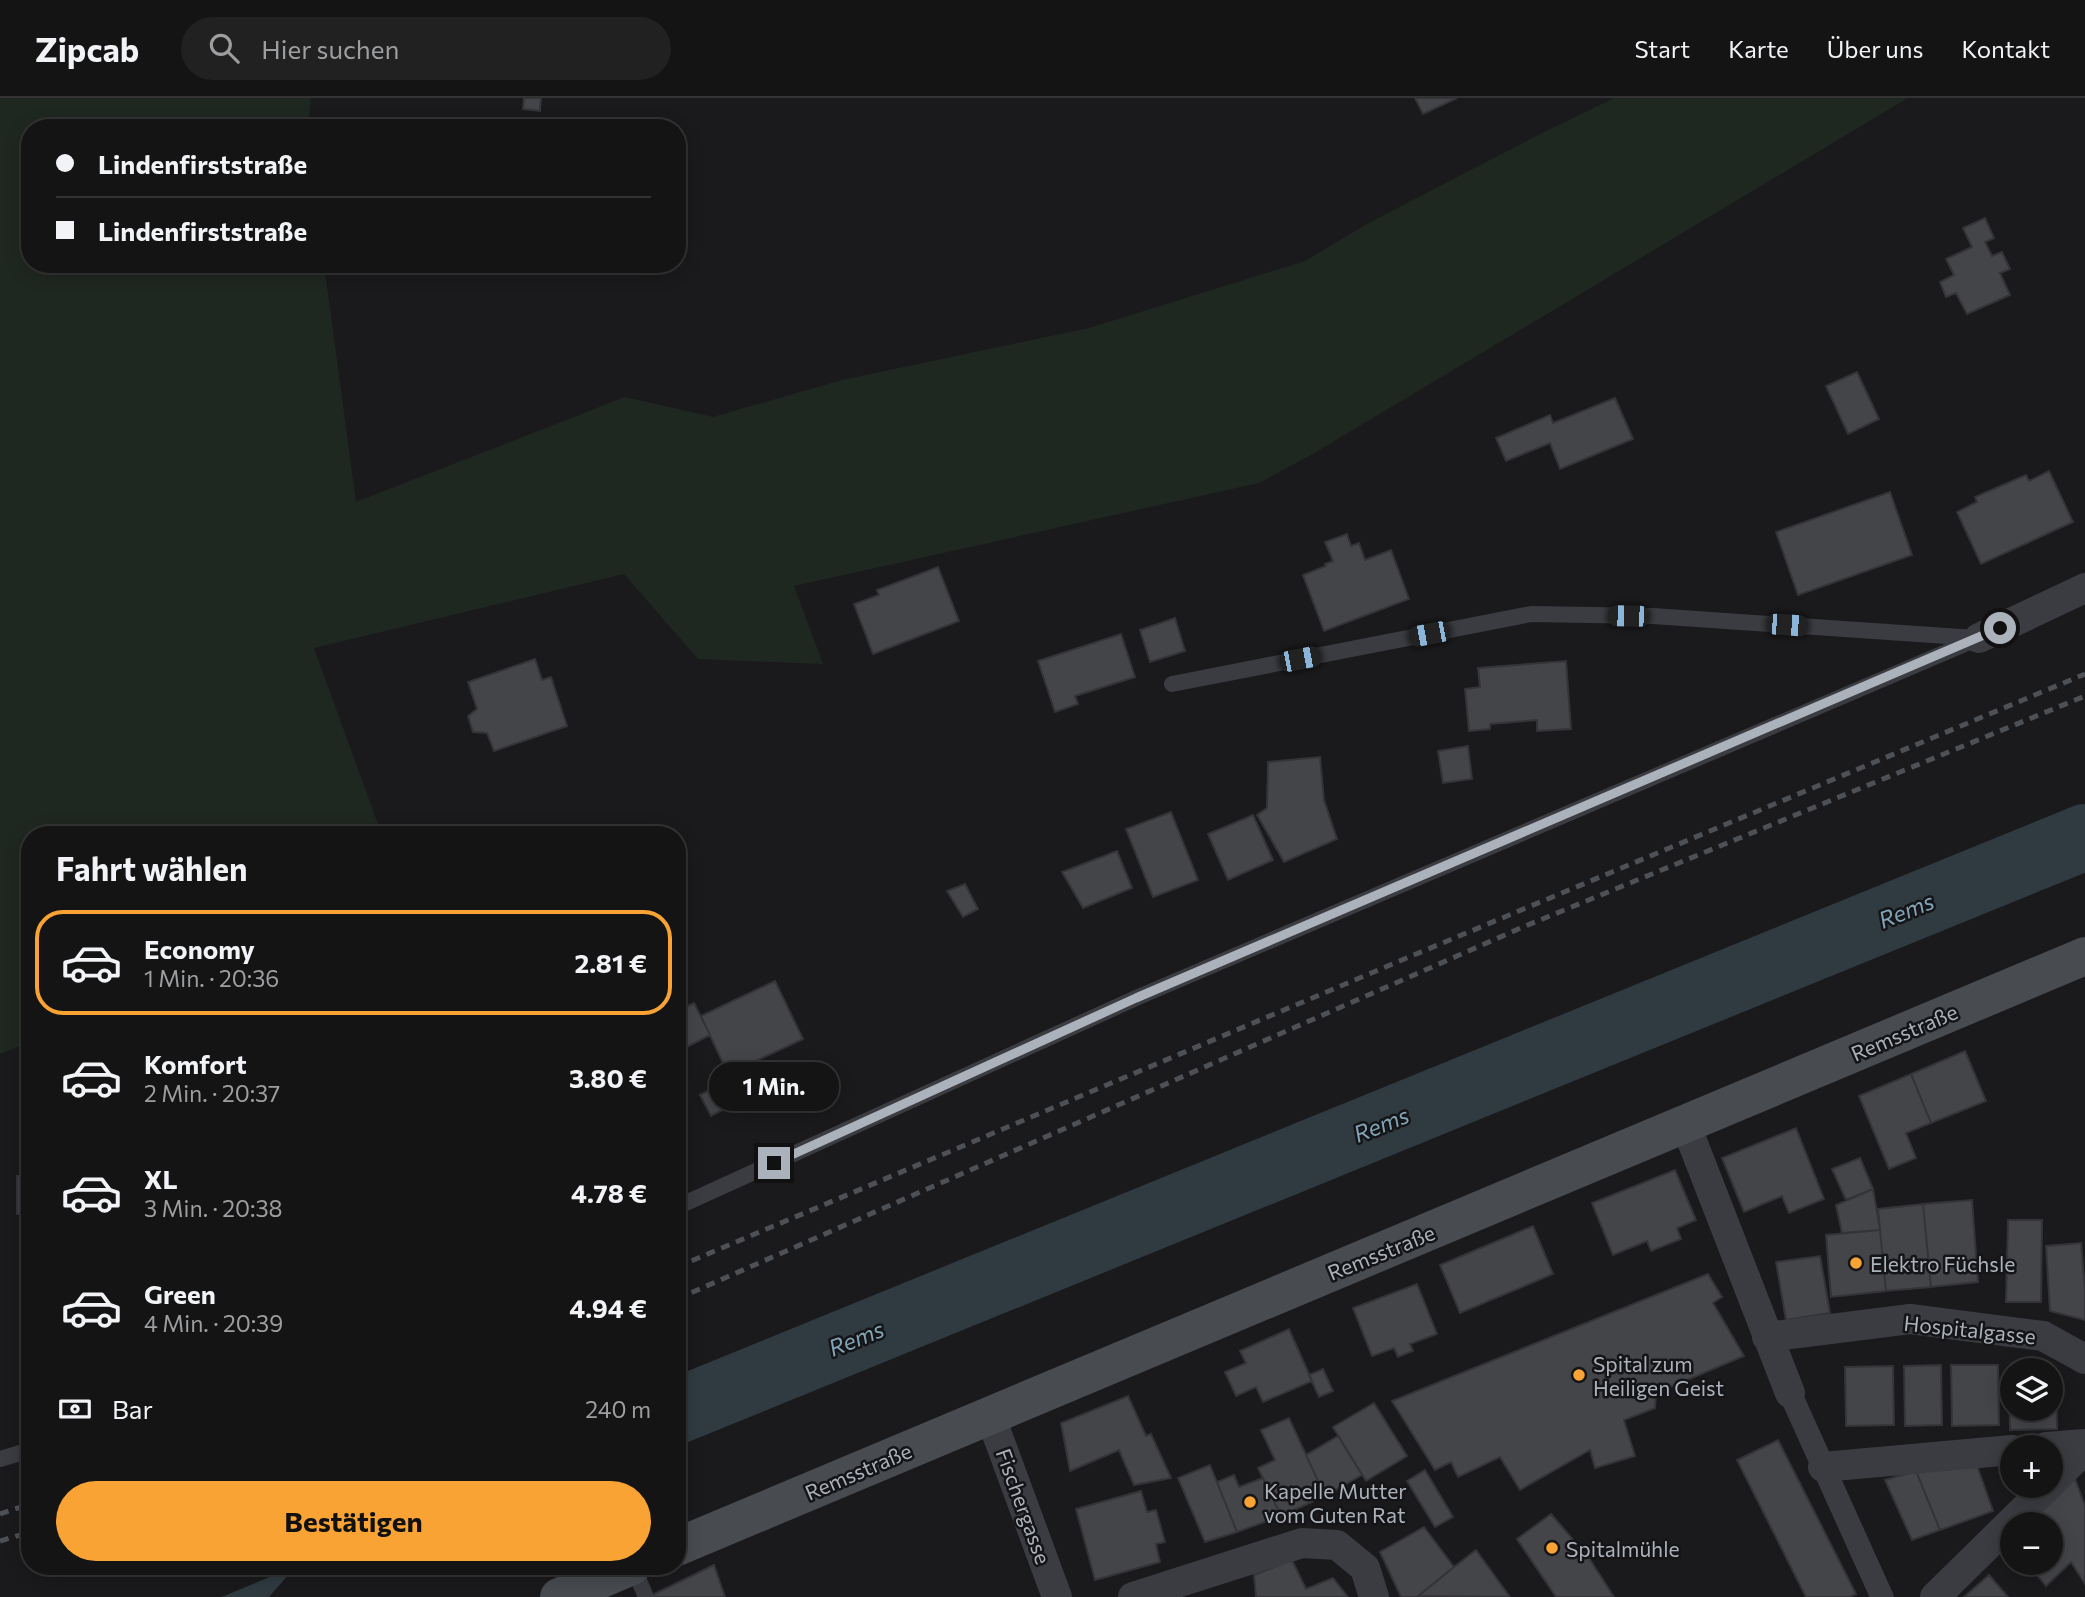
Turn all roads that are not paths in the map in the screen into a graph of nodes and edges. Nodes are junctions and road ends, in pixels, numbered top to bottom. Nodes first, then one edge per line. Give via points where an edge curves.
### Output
1 (2085, 588) edge
2 (1979, 638) junction
3 (1172, 684) dead end
4 (2085, 956) edge
5 (1685, 1124) junction
6 (686, 1204) edge
7 (1767, 1337) junction
8 (2085, 1359) edge
9 (1790, 1393) joint
10 (990, 1415) junction
11 (2085, 1444) edge
12 (2063, 1446) edge
13 (2085, 1449) edge
14 (2000, 1451) edge
15 (21, 1452) edge
16 (0, 1458) edge
17 (1823, 1467) junction
18 (2063, 1471) edge
19 (2036, 1498) edge
20 (686, 1543) edge
21 (611, 1575) edge
22 (636, 1575) edge
23 (559, 1597) edge
24 (646, 1597) edge
25 (1057, 1597) edge
26 (1133, 1597) edge
27 (1374, 1597) edge
28 (1882, 1597) edge
29 (1935, 1597) edge

1 - 2 street
2 - 3 lane via 1653,616 1531,614
2 - 6 lane via 1149,993
4 - 5 main road, Remsstraße
5 - 7 street
5 - 10 main road, Remsstraße
7 - 8 street, Hospitalgasse via 1910,1319 2043,1336
7 - 9 street
9 - 17 street
10 - 20 main road, Remsstraße
10 - 25 street, Fischergasse
11 - 12 street
13 - 18 street
14 - 17 street
15 - 16 lane
17 - 28 street
19 - 29 street
21 - 23 main road
22 - 24 lane
26 - 27 street via 1302,1543 1337,1545 1364,1568

